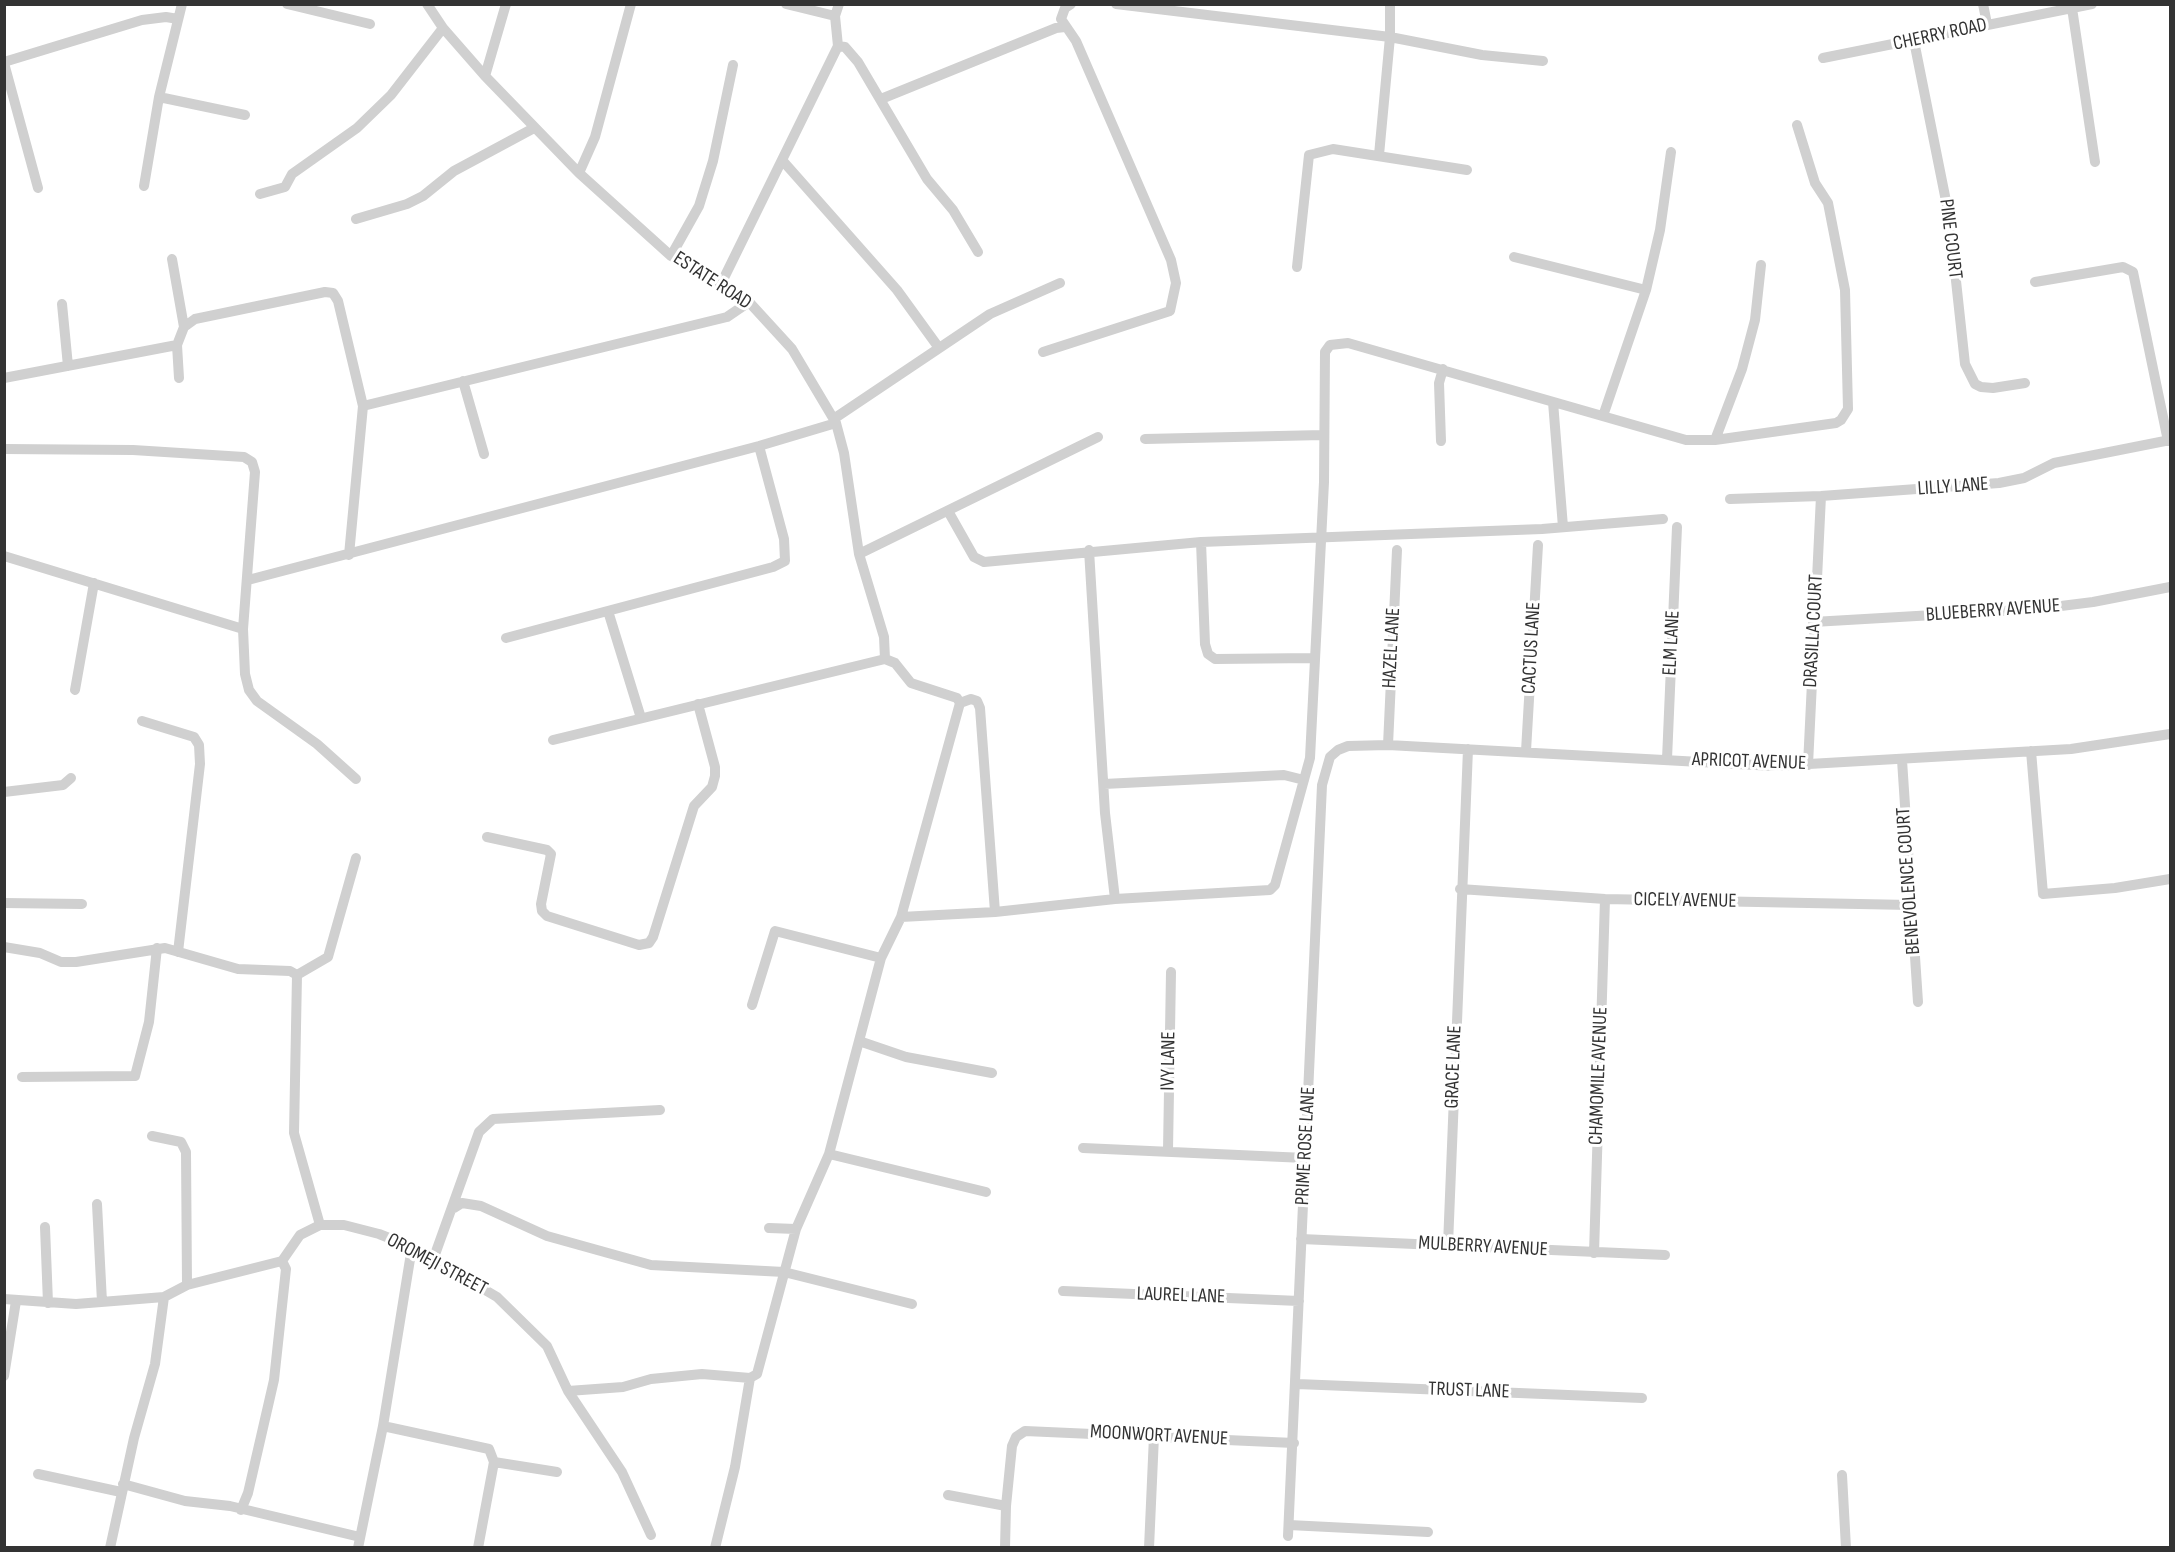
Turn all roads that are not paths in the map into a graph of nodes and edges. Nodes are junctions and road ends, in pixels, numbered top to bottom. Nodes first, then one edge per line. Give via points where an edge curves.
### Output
1 (182, 4) edge
2 (287, 4) edge
3 (427, 4) edge
4 (506, 4) edge
5 (632, 4) edge
6 (786, 4) edge
7 (839, 4) edge
8 (1055, 4) edge
9 (1071, 4) edge
10 (1116, 4) edge
11 (1390, 4) edge
12 (1983, 4) edge
13 (2092, 4) edge
14 (2072, 8) junction
15 (835, 16) junction
16 (178, 19) junction
17 (1063, 23) junction
18 (370, 24) dead end
19 (1987, 24) junction
20 (443, 28) junction
21 (1390, 37) junction
22 (1914, 41) junction
23 (838, 46) junction
24 (1823, 58) dead end
25 (1543, 61) dead end
26 (4, 63) edge
27 (733, 65) dead end
28 (484, 76) junction
29 (159, 97) junction
30 (881, 99) junction
31 (245, 115) dead end
32 (1797, 125) dead end
33 (534, 128) junction
34 (1671, 152) dead end
35 (1379, 155) junction
36 (782, 160) junction
37 (2095, 162) dead end
38 (1467, 170) dead end
39 (579, 172) junction
40 (144, 186) dead end
41 (39, 188) dead end
42 (260, 194) dead end
43 (357, 219) dead end
44 (978, 252) dead end
45 (672, 256) junction
46 (1515, 257) dead end
47 (172, 258) dead end
48 (1761, 265) dead end
49 (1297, 267) dead end
50 (2035, 282) dead end
51 (721, 284) junction
52 (1060, 284) dead end
53 (1646, 290) junction
54 (749, 302) junction
55 (62, 304) dead end
56 (184, 327) junction
57 (177, 345) junction
58 (939, 348) junction
59 (1043, 352) dead end
60 (68, 366) junction
61 (1443, 369) junction
62 (4, 378) edge
63 (179, 378) dead end
64 (463, 381) junction
65 (2025, 383) dead end
66 (1553, 402) junction
67 (363, 406) junction
68 (1604, 416) junction
69 (836, 421) junction
70 (1323, 435) junction
71 (1098, 437) dead end
72 (1144, 440) dead end
73 (1715, 440) junction
74 (2169, 440) edge
75 (1441, 441) dead end
76 (759, 446) junction
77 (4, 449) edge
78 (484, 454) dead end
79 (1821, 496) junction
80 (1730, 499) dead end
81 (948, 511) junction
82 (1664, 519) dead end
83 (1563, 527) junction
84 (1677, 527) dead end
85 (1321, 536) junction
86 (1201, 542) junction
87 (1538, 545) dead end
88 (1089, 550) junction
89 (1397, 550) dead end
90 (859, 554) junction
91 (349, 555) junction
92 (4, 556) edge
93 (248, 580) junction
94 (94, 583) junction
95 (2170, 587) edge
96 (608, 610) junction
97 (1813, 622) junction
98 (243, 629) junction
99 (506, 638) dead end
100 (1315, 658) junction
101 (885, 659) junction
102 (75, 690) dead end
103 (960, 703) junction
104 (698, 704) junction
105 (641, 718) junction
106 (142, 721) dead end
107 (2170, 734) edge
108 (553, 740) dead end
109 (1388, 746) junction
110 (1468, 749) junction
111 (1526, 751) junction
112 (2031, 751) junction
113 (1330, 757) joint
114 (1667, 759) junction
115 (1902, 760) junction
116 (1808, 765) junction
117 (71, 778) dead end
118 (356, 779) dead end
119 (1304, 780) junction
120 (1104, 784) junction
121 (4, 792) edge
122 (488, 837) dead end
123 (356, 858) dead end
124 (2170, 879) edge
125 (1460, 889) junction
126 (1115, 899) junction
127 (1605, 899) junction
128 (4, 903) edge
129 (82, 904) dead end
130 (1910, 905) junction
131 (995, 912) junction
132 (901, 917) junction
133 (4, 947) edge
134 (157, 948) junction
135 (178, 952) junction
136 (881, 958) junction
137 (1171, 972) dead end
138 (297, 975) junction
139 (1918, 1002) dead end
140 (753, 1005) dead end
141 (859, 1041) junction
142 (993, 1073) dead end
143 (22, 1077) dead end
144 (660, 1110) dead end
145 (152, 1136) dead end
146 (1083, 1148) dead end
147 (1168, 1150) junction
148 (829, 1154) junction
149 (1305, 1158) junction
150 (986, 1192) dead end
151 (97, 1204) dead end
152 (454, 1208) junction
153 (320, 1225) junction
154 (45, 1227) dead end
155 (769, 1228) dead end
156 (796, 1229) junction
157 (1301, 1239) junction
158 (1448, 1245) junction
159 (412, 1247) junction
160 (1594, 1253) junction
161 (1665, 1255) dead end
162 (433, 1260) junction
163 (282, 1261) junction
164 (784, 1272) junction
165 (187, 1285) junction
166 (1063, 1291) dead end
167 (164, 1297) junction
168 (10, 1300) edge
169 (1299, 1300) junction
170 (102, 1302) junction
171 (48, 1303) junction
172 (912, 1304) dead end
173 (4, 1376) edge
174 (750, 1378) junction
175 (1296, 1384) junction
176 (568, 1391) junction
177 (1642, 1398) dead end
178 (383, 1426) junction
179 (1154, 1436) junction
180 (1294, 1443) junction
181 (494, 1462) junction
182 (557, 1472) dead end
183 (38, 1474) dead end
184 (1842, 1475) dead end
185 (122, 1488) junction
186 (948, 1495) dead end
187 (1006, 1506) junction
188 (241, 1510) junction
189 (1428, 1532) dead end
190 (651, 1535) dead end
191 (359, 1542) edge
192 (110, 1548) edge
193 (478, 1548) edge
194 (715, 1548) edge
195 (1005, 1548) edge
196 (1149, 1548) edge
197 (1846, 1548) edge

1 - 16 street
2 - 18 street
3 - 20 street, ESTATE ROAD
4 - 28 street
5 - 39 street via 595,137
6 - 15 street
7 - 15 street
8 - 17 street
9 - 17 street via 1065,8
10 - 21 street
11 - 21 street
12 - 19 street
13 - 14 street, CHERRY ROAD
14 - 19 street, CHERRY ROAD
14 - 37 street
15 - 23 street
16 - 26 street via 142,20
16 - 29 street
17 - 30 street
17 - 59 street via 1076,41 1171,260 1176,283 1170,311
19 - 22 street, CHERRY ROAD
20 - 28 street, ESTATE ROAD
20 - 42 street via 391,95 357,128 292,174 285,187
21 - 25 street via 1482,56
21 - 35 street
22 - 24 street, CHERRY ROAD
22 - 65 street, PINE COURT via 1949,216 1965,364 1975,384 1981,387
23 - 30 street via 851,52
23 - 36 street
26 - 41 street
27 - 45 street via 713,161 699,206
28 - 33 street, ESTATE ROAD
29 - 31 street
29 - 40 street
30 - 44 street via 927,179 953,210
32 - 73 street via 1815,183 1828,203 1843,279 1848,409 1836,423
33 - 39 street, ESTATE ROAD
33 - 43 street via 454,171 423,196
34 - 53 street via 1660,230
35 - 38 street
35 - 49 street via 1333,149 1309,154
36 - 51 street
36 - 58 street via 897,290
39 - 45 street, ESTATE ROAD
45 - 51 street, ESTATE ROAD
46 - 53 street
47 - 56 street
48 - 73 street via 1755,320 1742,369
50 - 74 street via 2123,267 2133,272
51 - 54 street, ESTATE ROAD
52 - 58 street via 990,314
53 - 68 street
54 - 64 street via 727,317
54 - 69 street, ESTATE ROAD via 792,350
55 - 60 street
56 - 57 street
56 - 67 street via 195,319 333,293
57 - 60 street
57 - 63 street
58 - 69 street
60 - 62 street
61 - 66 street
61 - 70 street via 1348,343 1329,345 1325,352
61 - 75 street via 1439,384
64 - 67 street
64 - 78 street
66 - 68 street
66 - 83 street
67 - 91 street
68 - 73 street via 1686,440
69 - 76 street
69 - 90 street, ESTATE ROAD
70 - 72 street
70 - 85 street
71 - 81 street
74 - 79 street, LILLY LANE via 2054,463 2024,478 1999,483
76 - 91 street
76 - 96 street via 784,539 785,561
77 - 93 street via 133,450 244,457 252,462 255,472
79 - 80 street, LILLY LANE
79 - 97 street, DRASILLA COURT
81 - 88 street via 974,557 984,562
81 - 90 street
82 - 83 street
83 - 85 street
84 - 114 street, ELM LANE
85 - 86 street
85 - 100 street
86 - 88 street
86 - 100 street via 1208,654 1215,659
87 - 111 street, CACTUS LANE
88 - 120 street
89 - 109 street, HAZEL LANE
90 - 101 street, ESTATE ROAD via 884,637
91 - 93 street
92 - 94 street
93 - 98 street
94 - 98 street
94 - 102 street
95 - 97 street, BLUEBERRY AVENUE via 2093,603 2037,609
96 - 99 street
96 - 105 street
97 - 116 street, DRASILLA COURT
98 - 118 street via 245,674 257,701 317,744
100 - 119 street via 1310,758
101 - 103 street via 900,668 911,683 957,698
101 - 104 street
103 - 131 street via 971,699 980,708
103 - 132 street
104 - 105 street
104 - 122 street via 716,766 715,776 712,788 694,806 653,938 648,943 639,945 547,916 541,904 551,854 547,849
105 - 108 street
106 - 135 street via 194,737 199,745
107 - 112 street, APRICOT AVENUE via 2092,747
109 - 110 street, APRICOT AVENUE
109 - 113 street, APRICOT AVENUE via 1348,746
110 - 111 street, APRICOT AVENUE
110 - 125 street, GRACE LANE
111 - 114 street, APRICOT AVENUE
112 - 115 street, APRICOT AVENUE
112 - 124 street via 2043,894
113 - 149 street, PRIME ROSE LANE via 1322,785
114 - 116 street, APRICOT AVENUE
115 - 116 street, APRICOT AVENUE
115 - 130 street, BENEVOLENCE COURT
117 - 121 street via 63,785
119 - 120 street via 1274,775
119 - 126 street via 1275,885 1270,890
120 - 126 street
123 - 138 street via 328,957
125 - 127 street, CICELY AVENUE
125 - 158 street, GRACE LANE
126 - 131 street
127 - 130 street, CICELY AVENUE
127 - 160 street, CHAMOMILE AVENUE
128 - 129 street
130 - 139 street, BENEVOLENCE COURT
131 - 132 street
132 - 136 street
133 - 134 street via 40,953 61,962
134 - 135 street
134 - 143 street via 148,1022 135,1076
135 - 138 street via 238,969 290,971
136 - 140 street via 775,931
136 - 141 street
137 - 147 street, IVY LANE
138 - 153 street via 294,1133
141 - 142 street via 906,1057
141 - 148 street
144 - 152 street via 493,1119 479,1132
145 - 165 street via 181,1142 186,1152
146 - 147 street
147 - 149 street
148 - 150 street
148 - 156 street
149 - 157 street, PRIME ROSE LANE
151 - 170 street
152 - 162 street
152 - 164 street via 462,1203 481,1206 547,1236 651,1265
153 - 159 street, OROMEJI STREET via 344,1225
153 - 163 street via 300,1235
154 - 171 street
155 - 156 street
156 - 164 street
157 - 158 street, MULBERRY AVENUE
157 - 169 street, PRIME ROSE LANE
158 - 160 street, MULBERRY AVENUE
159 - 162 street, OROMEJI STREET
159 - 178 street
160 - 161 street, MULBERRY AVENUE
162 - 176 street, OROMEJI STREET via 497,1297 514,1313 548,1346
163 - 165 street
163 - 188 street via 286,1269 274,1380
164 - 172 street
164 - 174 street via 757,1374
165 - 167 street
166 - 169 street, LAUREL LANE
167 - 170 street
167 - 185 street via 155,1364
168 - 171 street
168 - 173 street
169 - 175 street, PRIME ROSE LANE
170 - 171 street
174 - 176 street via 702,1374
174 - 194 street via 735,1467
175 - 177 street, TRUST LANE
175 - 180 street, PRIME ROSE LANE
176 - 190 street, OROMEJI STREET via 622,1472
178 - 181 street via 482,1446 489,1449
178 - 191 street
179 - 180 street, MOONWORT AVENUE
179 - 187 street, MOONWORT AVENUE via 1025,1431 1011,1446
179 - 196 street
180 - 189 street, PRIME ROSE LANE via 1289,1531
181 - 182 street
181 - 193 street
183 - 185 street
184 - 197 street
185 - 188 street
185 - 192 street
186 - 187 street
187 - 195 street
188 - 191 street

